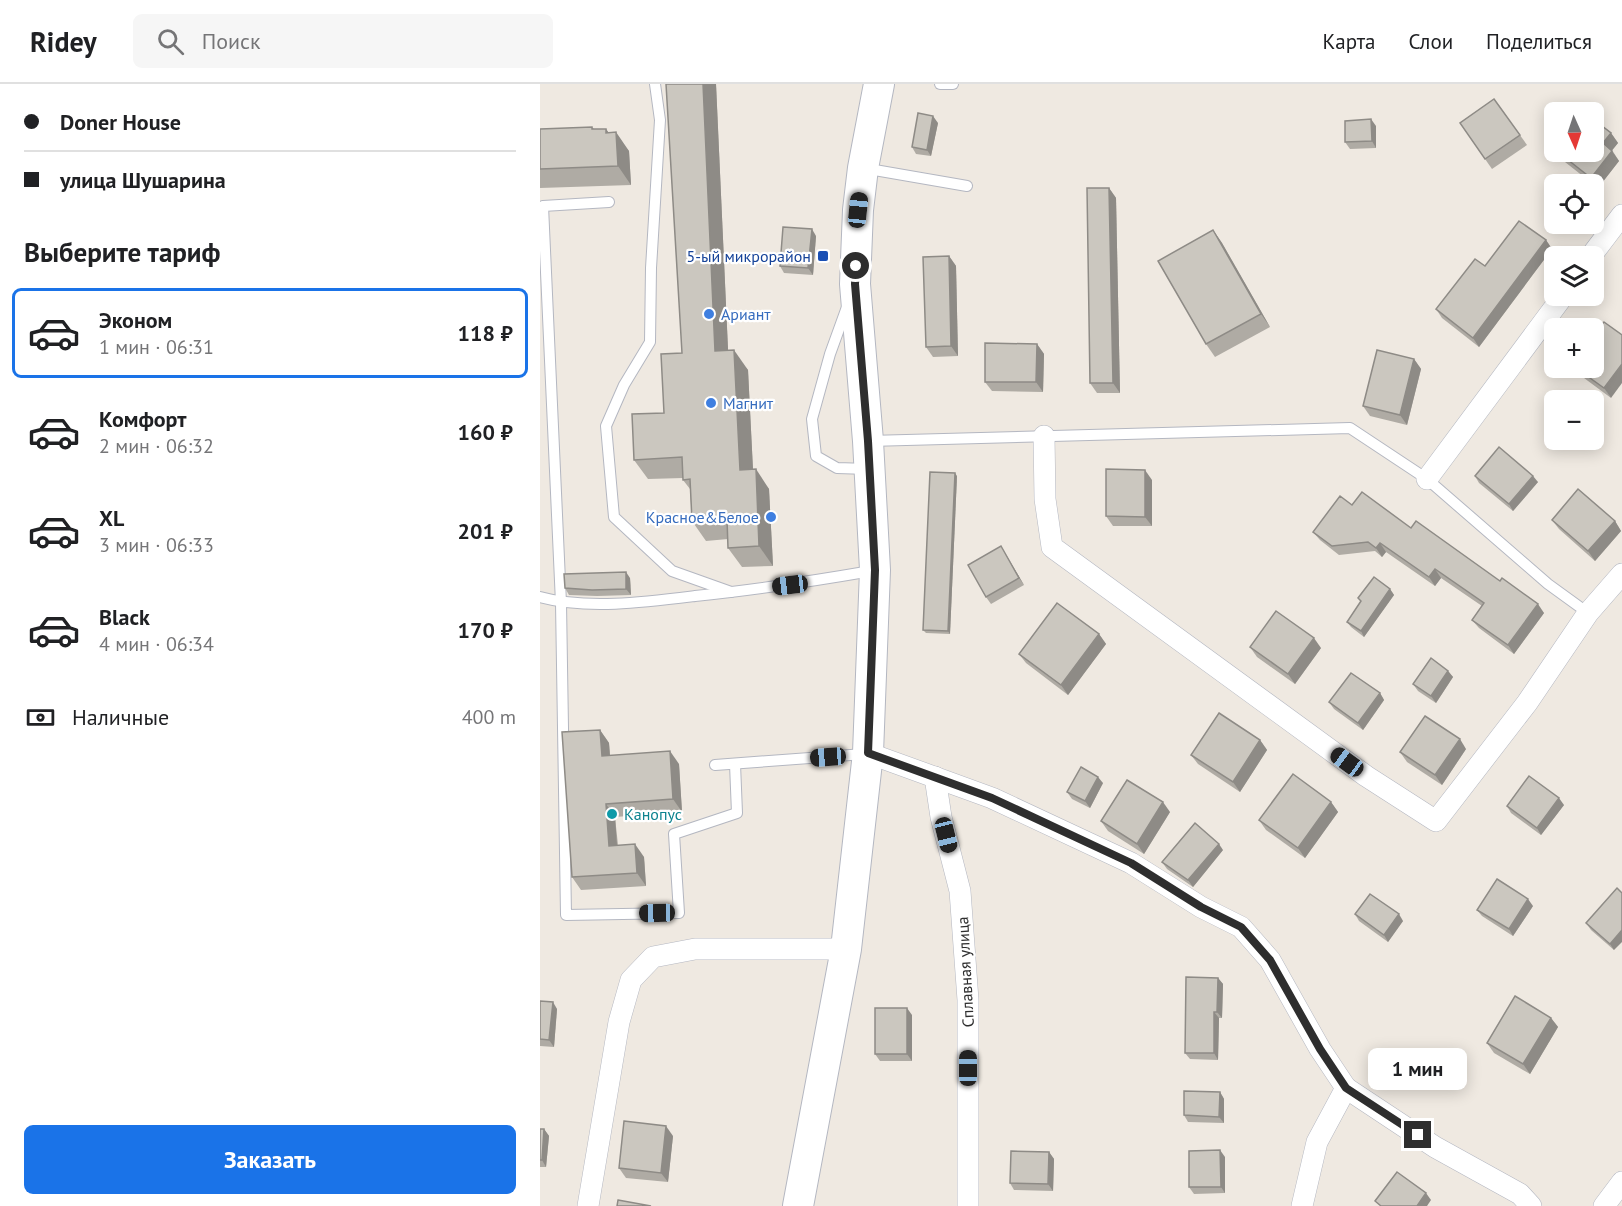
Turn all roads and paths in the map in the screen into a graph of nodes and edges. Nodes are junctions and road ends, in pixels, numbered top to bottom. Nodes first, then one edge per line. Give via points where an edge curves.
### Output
1 (655, 84) edge
2 (879, 84) edge
3 (940, 84) edge
4 (953, 84) edge
5 (862, 168) junction
6 (967, 186) dead end
7 (609, 202) dead end
8 (1622, 215) edge
9 (1599, 246) edge
10 (855, 284) junction
11 (1556, 306) edge
12 (1044, 436) junction
13 (869, 455) junction
14 (1427, 479) junction
15 (875, 570) junction
16 (1622, 574) edge
17 (731, 592) junction
18 (540, 597) edge
19 (561, 603) junction
20 (1588, 613) junction
21 (868, 753) junction
22 (735, 764) junction
23 (715, 765) dead end
24 (935, 777) junction
25 (846, 949) junction
26 (1346, 1088) junction
27 (1622, 1182) edge
28 (588, 1206) edge
29 (798, 1206) edge
30 (969, 1206) edge
31 (1302, 1206) edge
32 (1531, 1206) edge
33 (1604, 1206) edge

1 - 17 lane via 660,120 650,342 624,385 606,426 614,517 672,571
2 - 5 main road
3 - 4 lane
5 - 6 lane
5 - 10 main road
7 - 19 lane via 543,206
8 - 9 street
10 - 13 main road
10 - 13 lane via 812,418 816,456 837,468
11 - 14 street
12 - 13 lane
12 - 14 lane via 1350,428
12 - 20 street via 1045,499 1052,547 1366,776 1436,821 1527,703
13 - 15 main road
14 - 20 lane via 1548,584
15 - 17 lane
15 - 21 main road
16 - 20 street
17 - 19 lane via 646,602
18 - 19 lane
19 - 22 lane via 566,915 679,913 675,834 737,813
21 - 22 lane
21 - 24 street
21 - 25 main road
22 - 23 lane
24 - 26 street via 992,798 1131,863 1241,927 1270,960
24 - 30 street, Сплавная улица via 960,891 968,1000
25 - 28 street via 695,949 653,957 631,980 619,1022
25 - 29 main road
26 - 31 street via 1317,1143
26 - 32 street via 1435,1147 1520,1194
27 - 33 street

